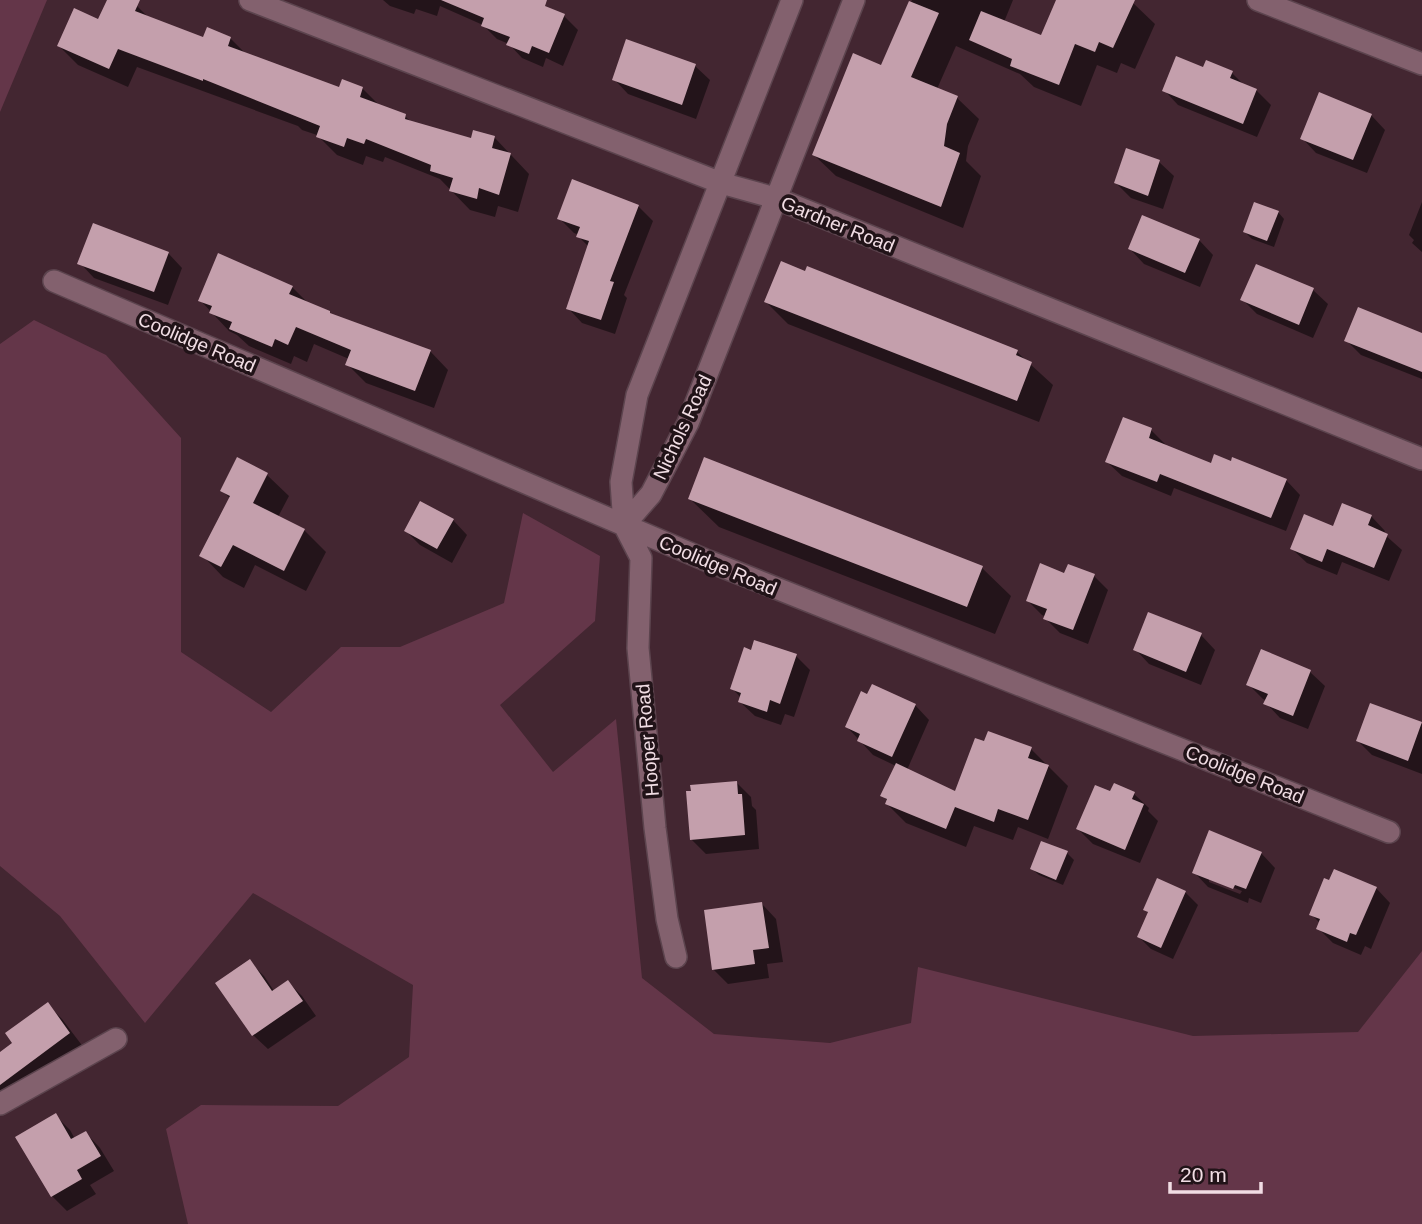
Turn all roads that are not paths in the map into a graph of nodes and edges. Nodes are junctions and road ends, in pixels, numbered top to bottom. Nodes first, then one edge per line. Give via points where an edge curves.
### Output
1 (250, 0) edge
2 (792, 0) edge
3 (854, 0) edge
4 (1258, 0) edge
5 (1422, 64) edge
6 (721, 183) junction
7 (775, 198) junction
8 (54, 281) dead end
9 (1422, 459) edge
10 (624, 525) junction
11 (1389, 832) dead end
12 (676, 957) dead end
13 (116, 1040) dead end
14 (0, 1104) edge

1 - 6 street, Gardner Road
2 - 6 street, Nichols Road
3 - 7 street, Nichols Road
4 - 5 street
6 - 7 street, Gardner Road
6 - 10 street, Nichols Road via 637,395 621,482
7 - 9 street, Gardner Road
7 - 10 street, Nichols Road via 688,423 651,494
8 - 10 street, Coolidge Road
10 - 11 street, Coolidge Road
10 - 12 street, Hooper Road via 641,558 638,648 658,854
13 - 14 street

